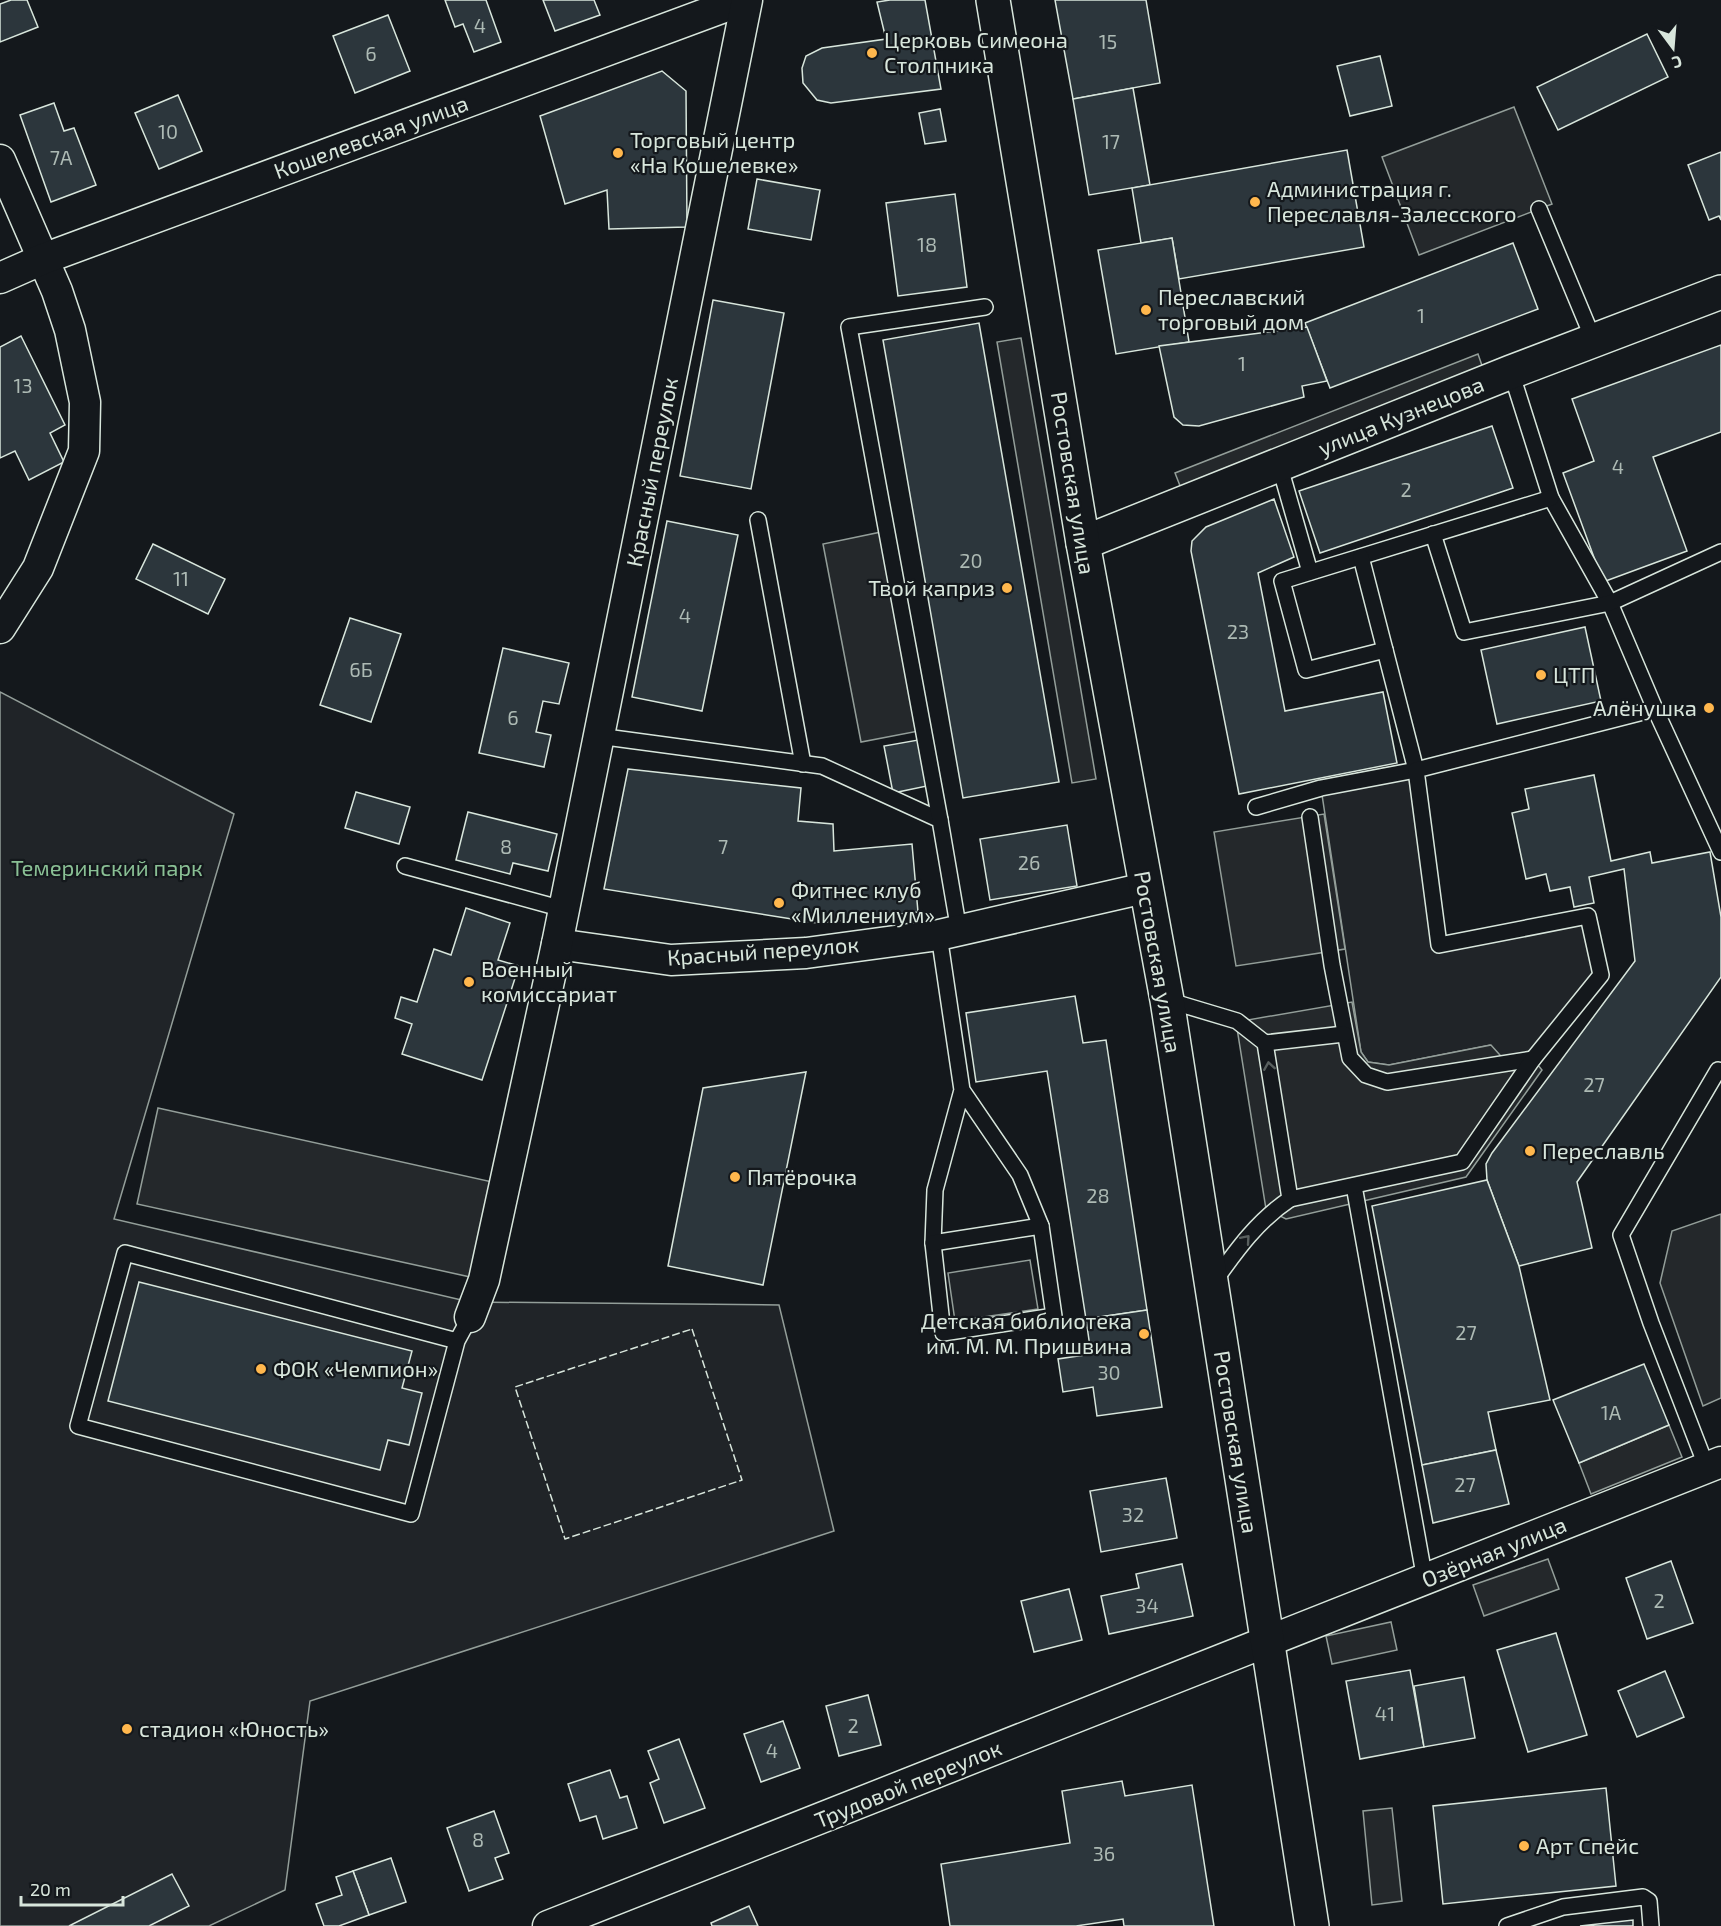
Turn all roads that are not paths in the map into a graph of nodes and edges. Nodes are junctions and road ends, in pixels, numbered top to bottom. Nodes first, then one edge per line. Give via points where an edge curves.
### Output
1 (745, 0) edge
2 (993, 0) edge
3 (0, 160) edge
4 (1539, 209) dead end
5 (43, 259) junction
6 (0, 278) edge
7 (1721, 292) edge
8 (985, 307) dead end
9 (1594, 341) junction
10 (1511, 372) junction
11 (1279, 464) junction
12 (1551, 498) junction
13 (758, 520) dead end
14 (1433, 534) junction
15 (1083, 543) junction
16 (1721, 552) edge
17 (1361, 557) junction
18 (1310, 572) junction
19 (1611, 603) junction
20 (0, 628) edge
21 (1385, 650) junction
22 (1655, 709) junction
23 (598, 736) junction
24 (803, 764) junction
25 (1416, 770) junction
26 (1256, 807) dead end
27 (1310, 817) dead end
28 (940, 820) junction
29 (1721, 852) edge
30 (405, 866) dead end
31 (1145, 888) junction
32 (563, 909) junction
33 (949, 933) junction
34 (557, 944) junction
35 (1167, 1000) junction
36 (1344, 1034) junction
37 (1265, 1042) junction
38 (1533, 1059) junction
39 (1718, 1070) dead end
40 (962, 1090) junction
41 (1354, 1186) junction
42 (1290, 1199) junction
43 (1041, 1226) junction
44 (933, 1243) junction
45 (1212, 1286) junction
46 (463, 1329) junction
47 (1714, 1465) edge
48 (1425, 1580) junction
49 (1267, 1642) junction
50 (548, 1926) edge
51 (1312, 1926) edge
52 (1507, 1926) edge
53 (1651, 1926) edge

1 - 5 street, Кошелевская улица
1 - 23 street, Красный переулок
2 - 15 main road, Ростовская улица
3 - 5 street
4 - 9 lane
5 - 6 street, Кошелевская улица
5 - 20 street via 70,330 85,402 84,451 38,568
7 - 9 main road, улица Кузнецова
8 - 28 lane via 849,327
9 - 10 main road, улица Кузнецова
10 - 11 main road, улица Кузнецова
10 - 12 lane
11 - 15 main road, улица Кузнецова
11 - 18 lane
12 - 14 lane
12 - 19 lane
13 - 24 lane
14 - 17 lane
14 - 19 lane via 1464,632
15 - 31 main road, Ростовская улица
16 - 19 lane
17 - 18 lane
17 - 21 lane
18 - 21 lane via 1282,580 1306,669
19 - 22 lane
21 - 25 lane
22 - 25 lane
22 - 29 lane
23 - 24 lane
23 - 32 street, Красный переулок
24 - 28 lane via 822,766
25 - 26 lane via 1321,788
25 - 38 lane via 1439,945 1588,916 1601,975
27 - 36 lane
28 - 33 lane
30 - 32 lane
31 - 33 street, Красный переулок
31 - 35 main road, Ростовская улица
32 - 34 street, Красный переулок
33 - 34 street, Красный переулок via 806,953 671,960
33 - 40 lane
34 - 46 street, Красный переулок via 484,1280
35 - 37 lane via 1237,1021
35 - 45 main road, Ростовская улица
36 - 37 lane
36 - 38 lane via 1350,1058 1366,1075 1387,1082
42 -> 37 lane
38 - 41 lane via 1462,1162
39 - 47 lane via 1621,1235 1651,1323
40 - 43 lane via 1020,1175
40 - 44 lane via 935,1191
41 - 42 lane
41 - 48 lane
45 -> 42 lane via 1243,1241
43 - 44 lane
43 - 44 lane via 1054,1316 943,1333
45 - 49 main road, Ростовская улица
46 - 46 lane via 411,1514 78,1426 125,1253
47 - 48 street, Озёрная улица
48 - 49 street, Озёрная улица
49 - 50 street, Трудовой переулок
49 - 51 main road, Ростовская улица
52 - 53 lane via 1563,1907 1643,1897 1649,1901

